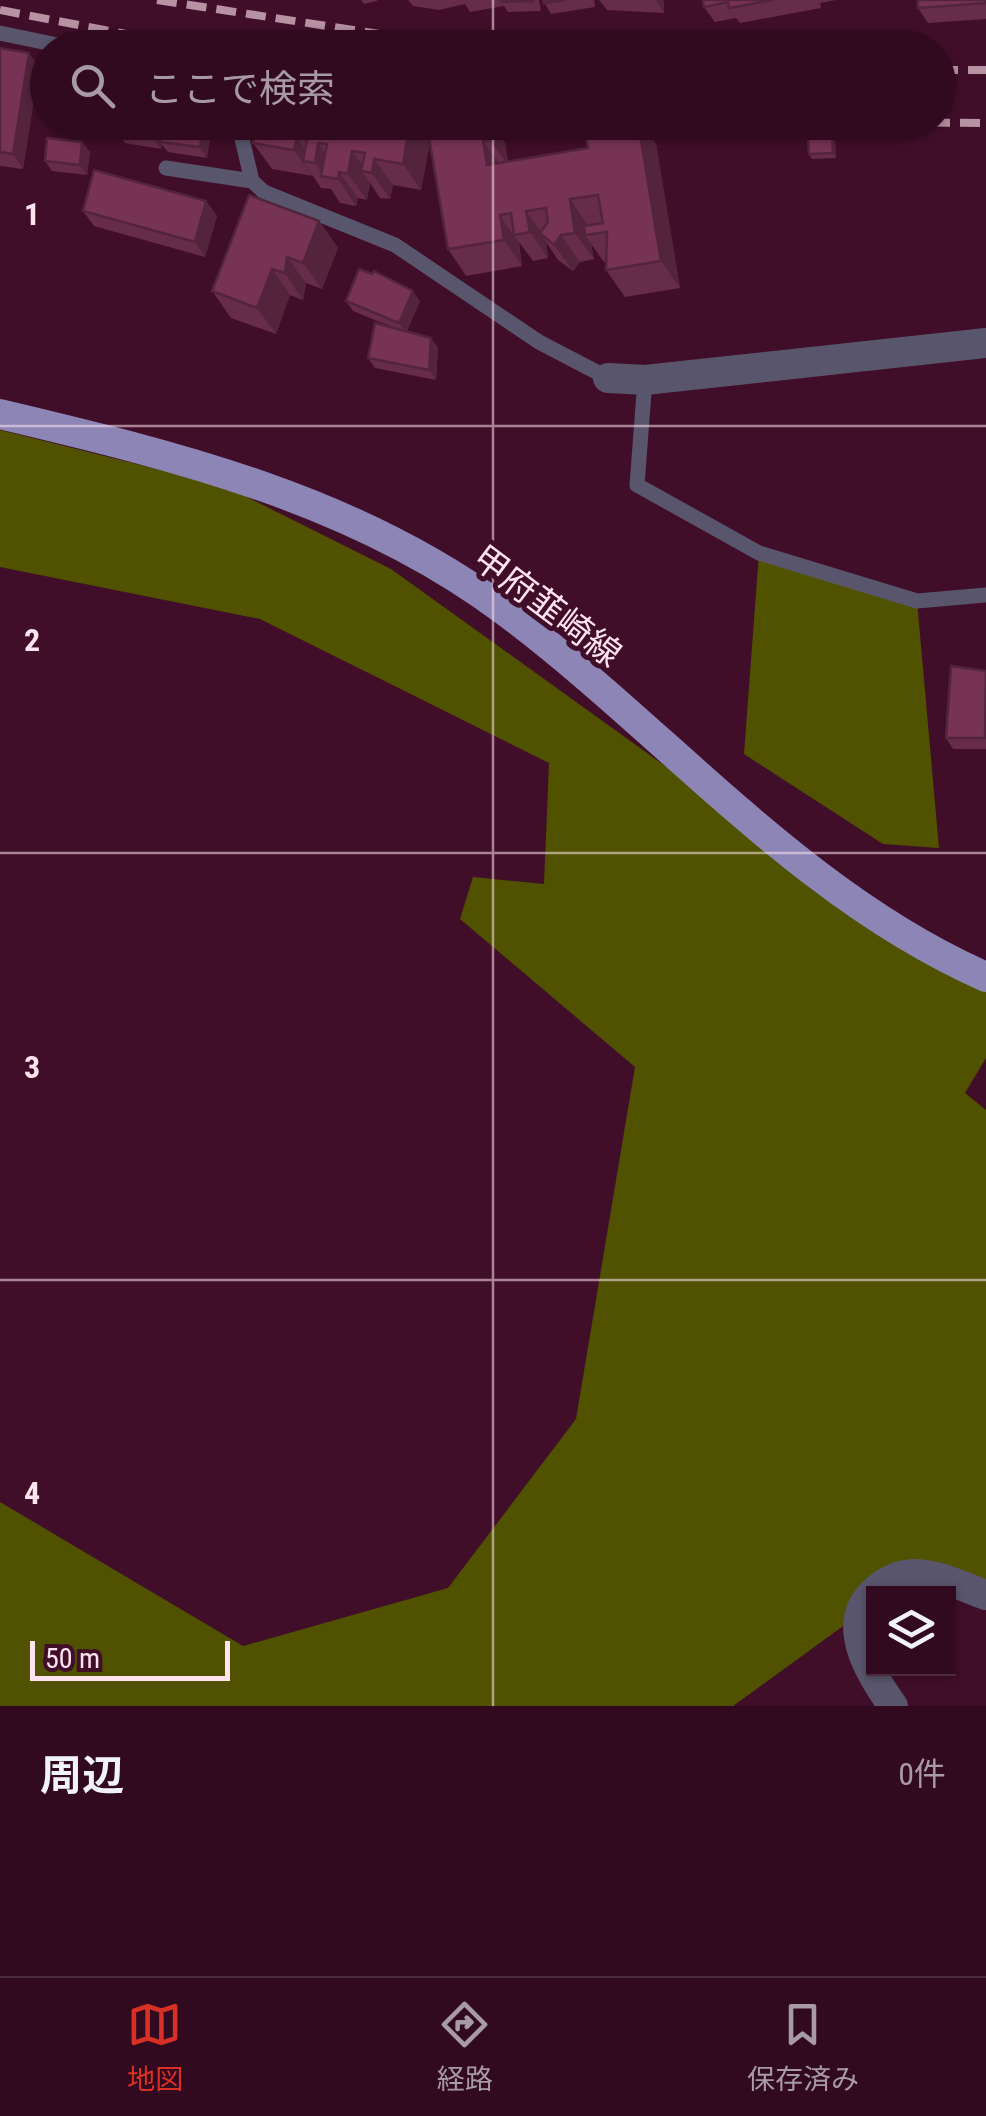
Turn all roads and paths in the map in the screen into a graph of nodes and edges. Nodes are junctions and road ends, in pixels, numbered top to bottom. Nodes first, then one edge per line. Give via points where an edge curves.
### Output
1 (0, 34) edge
2 (30, 40) edge
3 (242, 140) edge
4 (166, 168) dead end
5 (252, 182) junction
6 (986, 342) edge
7 (608, 378) joint
8 (645, 380) junction
9 (0, 414) edge
10 (986, 594) edge
11 (986, 977) edge
12 (986, 1595) edge
13 (893, 1706) edge

1 - 2 lane
3 - 5 lane
4 - 5 lane
5 - 7 lane via 394,245 539,342
6 - 8 street
7 - 8 street
8 - 10 lane via 638,484 759,552 917,602
9 - 11 main road, 甲府韮崎線 via 232,473 321,506 402,548 504,610 823,883
12 - 13 street via 912,1574 893,1577 872,1592 861,1613 860,1648

